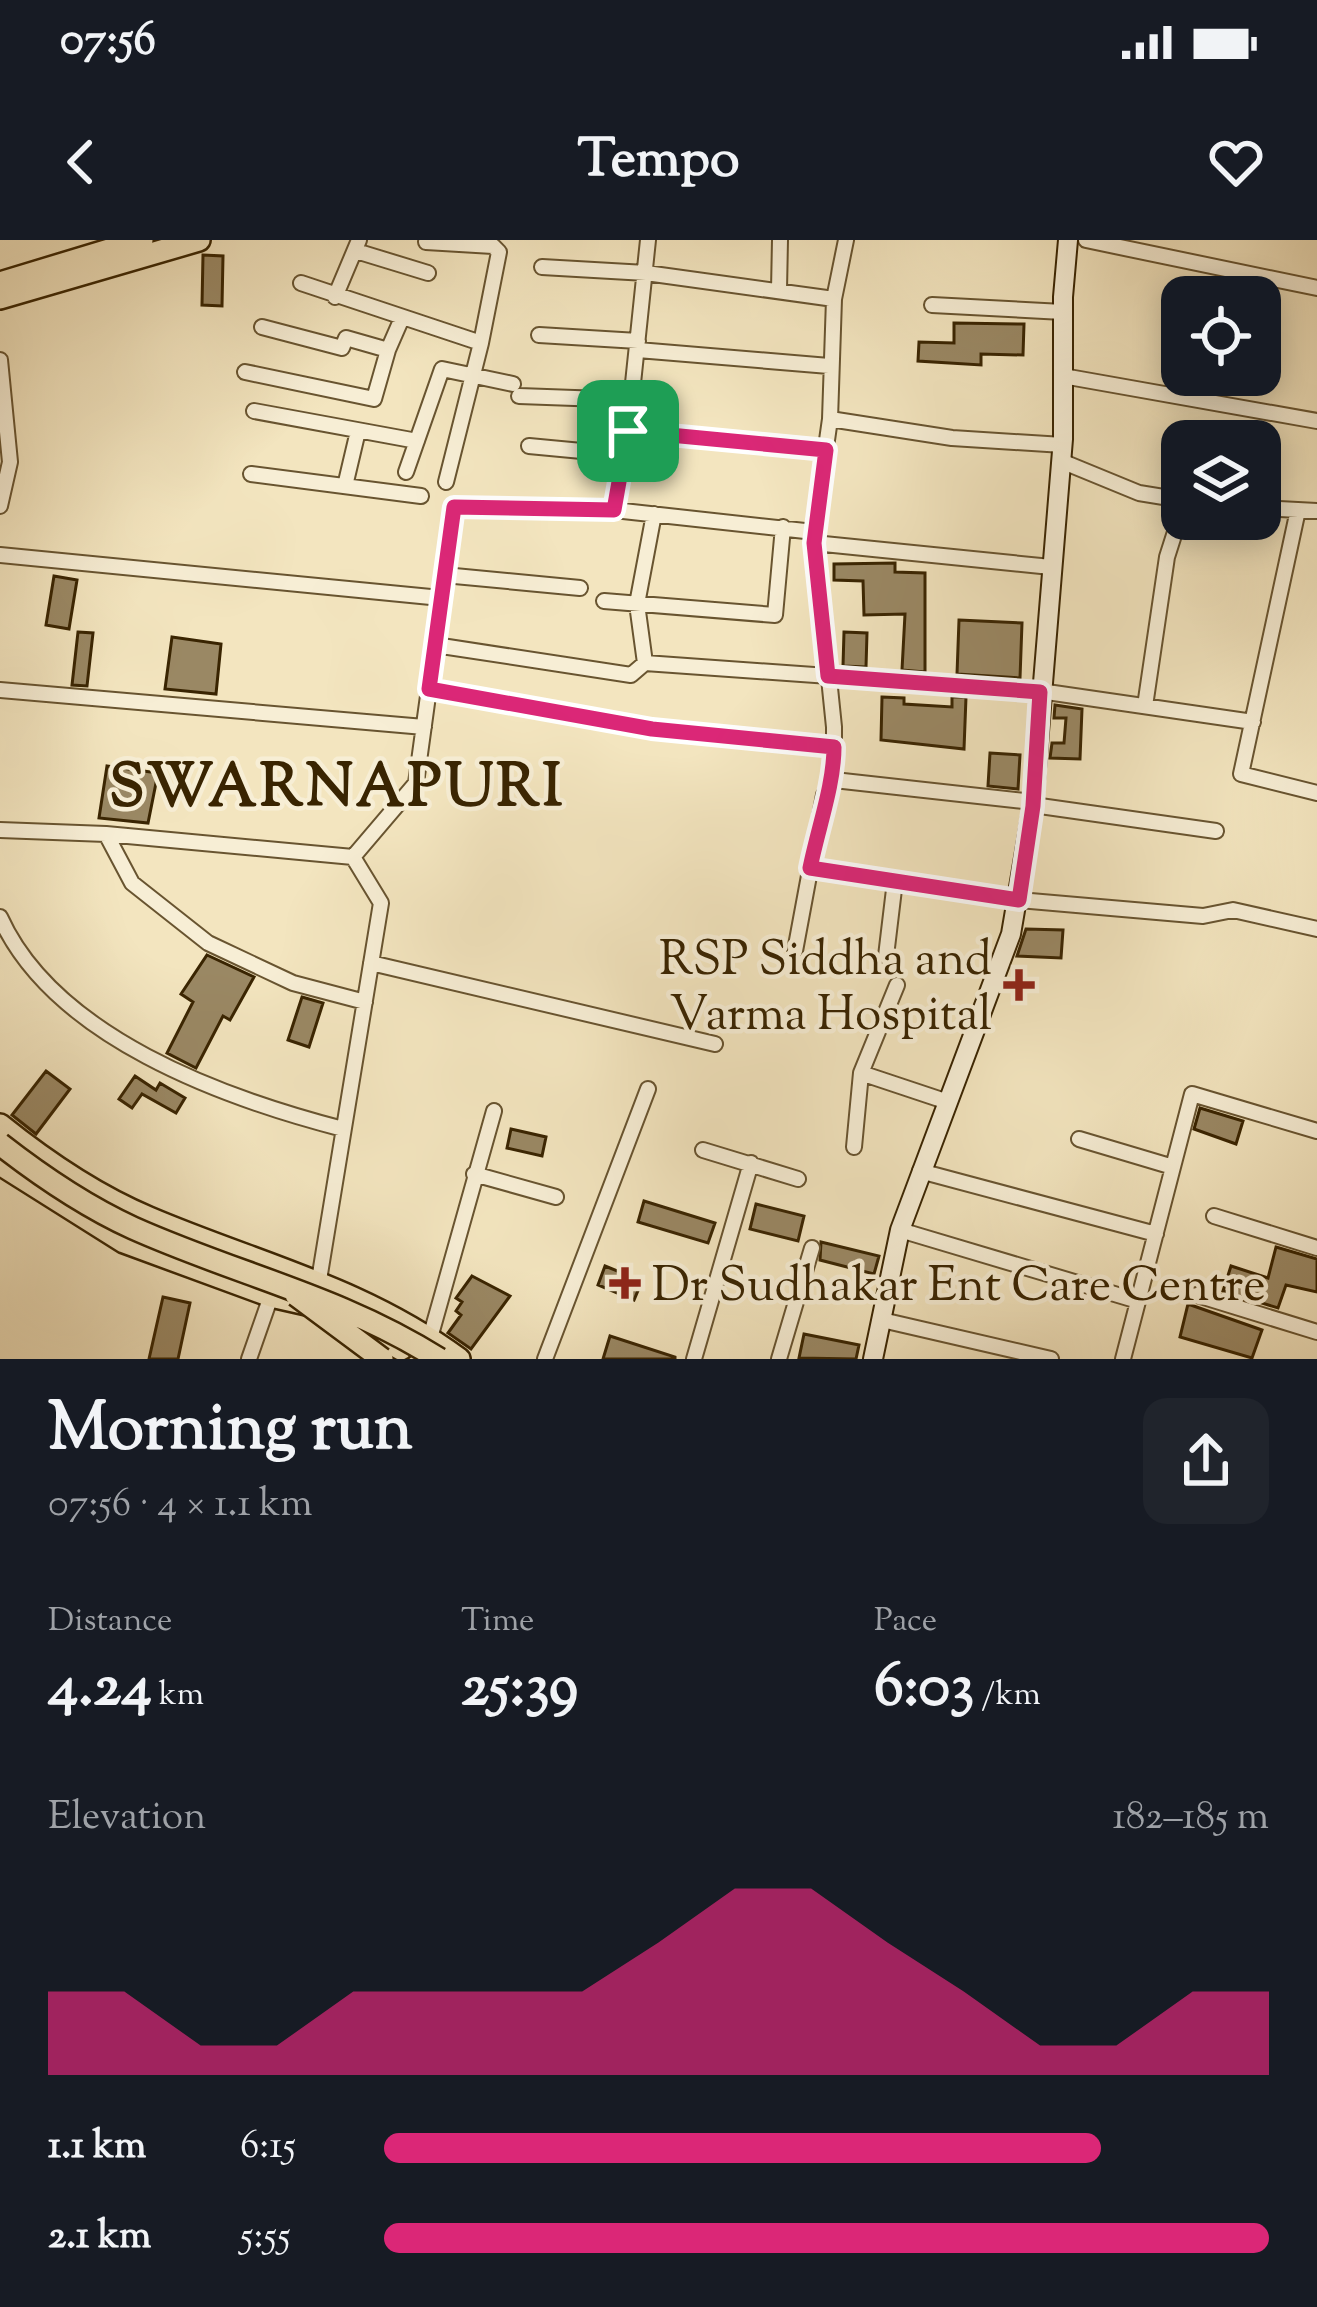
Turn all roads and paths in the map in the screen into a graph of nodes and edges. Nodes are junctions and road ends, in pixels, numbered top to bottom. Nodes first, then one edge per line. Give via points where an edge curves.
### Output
1 (142, 240) edge
2 (171, 240) edge
3 (199, 240) edge
4 (649, 240) edge
5 (780, 240) edge
6 (846, 240) edge
7 (1068, 240) edge
8 (1086, 240) edge
9 (426, 242) edge
10 (357, 245) edge
11 (542, 267) dead end
12 (428, 273) dead end
13 (646, 273) junction
14 (302, 283) dead end
15 (1317, 288) edge
16 (779, 290) junction
17 (0, 291) edge
18 (335, 297) junction
19 (834, 299) junction
20 (932, 305) dead end
21 (1063, 312) junction
22 (402, 318) junction
23 (262, 327) dead end
24 (539, 335) dead end
25 (481, 344) junction
26 (638, 345) junction
27 (388, 350) junction
28 (0, 360) edge
29 (829, 366) junction
30 (245, 371) dead end
31 (471, 375) junction
32 (1063, 376) junction
33 (630, 400) junction
34 (254, 411) dead end
35 (830, 419) junction
36 (1317, 421) edge
37 (358, 430) junction
38 (628, 431) junction
39 (416, 441) junction
40 (529, 446) dead end
41 (826, 450) junction
42 (1062, 453) junction
43 (624, 455) junction
44 (406, 472) dead end
45 (251, 473) dead end
46 (446, 482) dead end
47 (345, 486) junction
48 (421, 496) dead end
49 (1161, 497) edge
50 (0, 506) edge
51 (1281, 509) edge
52 (614, 510) junction
53 (1298, 510) junction
54 (1317, 511) edge
55 (654, 514) junction
56 (783, 527) junction
57 (814, 538) junction
58 (1172, 540) edge
59 (0, 555) edge
60 (1051, 567) junction
61 (444, 575) junction
62 (580, 588) dead end
63 (441, 598) junction
64 (604, 601) dead end
65 (637, 604) junction
66 (435, 645) junction
67 (645, 663) junction
68 (828, 676) junction
69 (429, 689) junction
70 (0, 690) edge
71 (1040, 692) junction
72 (1144, 706) junction
73 (1252, 722) junction
74 (424, 727) junction
75 (834, 747) junction
76 (834, 780) junction
77 (1317, 793) edge
78 (1033, 804) junction
79 (0, 830) edge
80 (1216, 831) dead end
81 (106, 834) junction
82 (353, 857) junction
83 (810, 868) junction
84 (895, 881) junction
85 (1019, 900) junction
86 (0, 917) edge
87 (1317, 929) edge
88 (795, 951) dead end
89 (886, 956) dead end
90 (371, 963) junction
91 (897, 985) dead end
92 (365, 1002) junction
93 (715, 1044) dead end
94 (861, 1073) junction
95 (648, 1089) dead end
96 (945, 1101) junction
97 (494, 1111) dead end
98 (0, 1128) edge
99 (343, 1130) junction
100 (1317, 1132) edge
101 (1078, 1139) dead end
102 (0, 1144) edge
103 (854, 1148) dead end
104 (703, 1150) dead end
105 (0, 1160) edge
106 (751, 1163) junction
107 (1173, 1167) junction
108 (920, 1171) junction
109 (474, 1174) junction
110 (0, 1175) edge
111 (798, 1179) dead end
112 (44, 1195) junction
113 (556, 1197) dead end
114 (1214, 1216) dead end
115 (900, 1230) junction
116 (1156, 1234) junction
117 (812, 1248) dead end
118 (1317, 1248) edge
119 (319, 1280) junction
120 (296, 1294) junction
121 (1197, 1294) dead end
122 (271, 1296) junction
123 (1138, 1301) junction
124 (882, 1320) junction
125 (1317, 1332) edge
126 (442, 1353) edge
127 (1012, 1354) edge
128 (249, 1359) edge
129 (382, 1359) edge
130 (398, 1359) edge
131 (413, 1359) edge
132 (545, 1359) edge
133 (694, 1359) edge
134 (779, 1359) edge
135 (873, 1359) edge
136 (1051, 1359) edge
137 (1123, 1359) edge

1 - 17 main road
2 - 17 main road
3 - 17 main road
4 - 13 street
5 - 16 street
6 - 19 street
7 - 21 street
8 - 15 street
9 - 25 street via 493,246 499,253
10 - 12 street
10 - 18 street
11 - 13 street
13 - 16 street
13 - 26 street
14 - 18 street
16 - 19 street
18 - 22 street
19 - 29 street
20 - 21 street
21 - 32 street
22 - 25 street
22 - 27 street
23 - 27 street via 342,348 346,338
24 - 26 street
25 - 31 street
26 - 29 street
26 - 33 street
27 - 30 street via 374,399
28 - 50 street via 10,462
29 - 35 street
31 - 33 street via 516,390
31 - 39 street via 442,369
31 - 46 street
32 - 36 street
32 - 42 street
33 - 38 street
34 - 37 street
35 - 41 street
35 - 42 street
37 - 39 street
37 - 47 street
38 - 41 street
38 - 43 street
39 - 44 street
40 - 43 street
41 - 57 street
42 - 49 street
42 - 60 street
43 - 52 street
45 - 47 street
47 - 48 street
51 - 53 street
52 - 55 street
52 - 61 street via 454,507
53 - 54 street
53 - 73 street
55 - 56 street
55 - 65 street
56 - 57 street
56 - 65 street via 775,615
57 - 60 street
57 - 68 street
58 - 72 street
59 - 63 street
60 - 71 street
61 - 62 street
61 - 63 street
63 - 66 street
64 - 65 street
65 - 67 street
66 - 67 street via 616,675
66 - 69 street
67 - 68 street
68 - 71 street
68 - 75 street
69 - 74 street
69 - 75 street via 652,729
70 - 74 street
71 - 72 street
71 - 78 street
72 - 73 street
73 - 77 street via 1241,774
74 - 82 street via 416,783
75 - 76 street
76 - 78 street
76 - 83 street
78 - 80 street
78 - 85 street
79 - 81 street
81 - 82 street
81 - 92 street via 132,883 208,943 293,983
82 - 90 street via 381,903
83 - 84 street
83 - 88 street
84 - 85 street
84 - 89 street
85 - 87 street via 1203,916 1233,910
85 - 96 street
86 - 99 street via 17,956 115,1041 254,1106
90 - 92 street
90 - 93 street
91 - 94 street
92 - 99 street
94 - 96 street
94 - 103 street
95 - 132 street
96 - 108 street
97 - 109 street
98 - 119 main road via 89,1191
99 - 119 street
100 - 107 street via 1192,1094
101 - 107 street
102 - 126 main road, bridge via 130,1226 336,1303
104 - 106 street
105 - 112 main road
105 - 120 main road, bridge via 82,1213
106 - 111 street
106 - 133 street
107 - 116 street
108 - 115 street
108 - 116 street
109 - 113 street
109 - 126 street
110 - 112 main road
112 - 122 main road via 124,1242
114 - 118 street
115 - 123 street
115 - 124 street
116 - 123 street
117 - 134 street
119 - 126 main road
120 - 129 main road, bridge
120 - 131 main road, bridge
121 - 125 street
122 - 128 street
122 - 130 main road via 315,1305
123 - 137 street
124 - 127 street
124 - 135 street
126 - 131 main road
127 - 136 street

